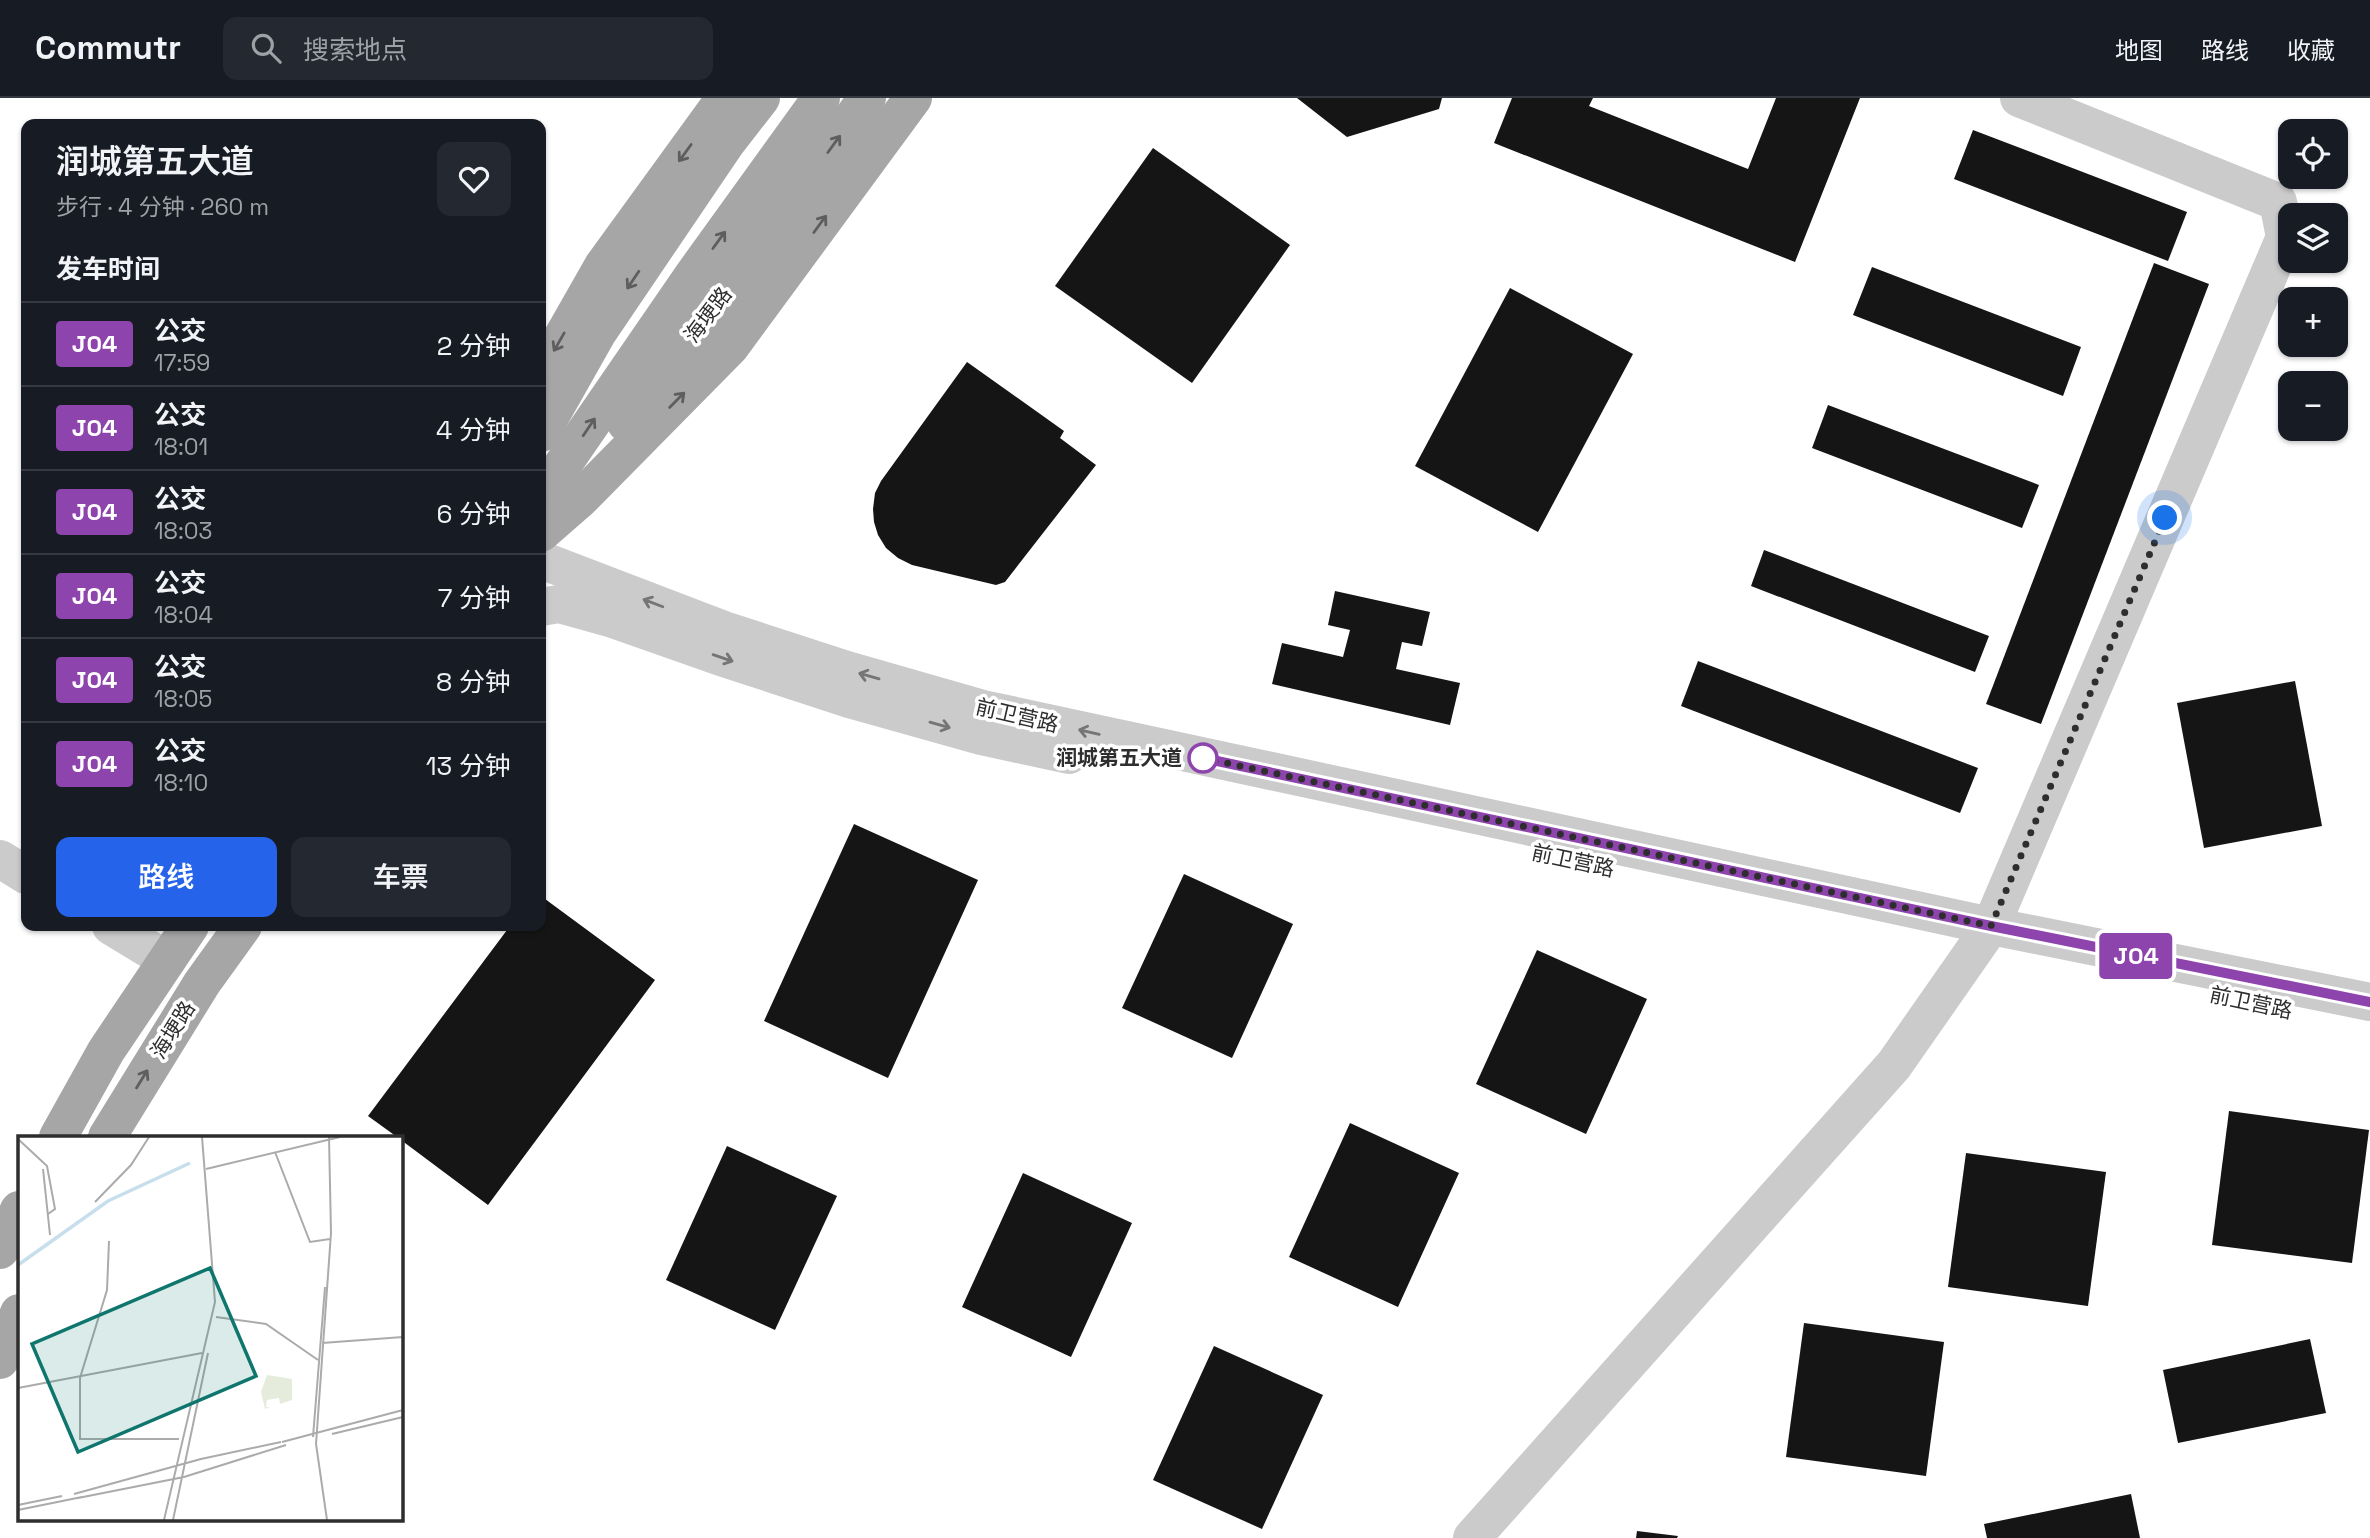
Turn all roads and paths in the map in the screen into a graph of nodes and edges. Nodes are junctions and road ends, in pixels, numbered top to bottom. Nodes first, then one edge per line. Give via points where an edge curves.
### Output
1 (725, 98) edge
2 (761, 98) edge
3 (821, 98) edge
4 (867, 98) edge
5 (913, 98) edge
6 (2019, 98) edge
7 (546, 366) edge
8 (546, 424) edge
9 (546, 495) edge
10 (546, 520) edge
11 (546, 529) edge
12 (546, 562) edge
13 (546, 606) edge
14 (0, 859) edge
15 (21, 872) edge
16 (119, 931) edge
17 (187, 931) edge
18 (239, 931) edge
19 (1985, 936) junction
20 (167, 960) junction
21 (2370, 1002) edge
22 (2370, 1028) edge
23 (59, 1136) edge
24 (108, 1136) edge
25 (18, 1212) edge
26 (0, 1250) edge
27 (18, 1315) edge
28 (0, 1360) edge
29 (1472, 1538) edge

1 -> 7 main road via 603,266
2 -> 8 main road via 597,332
9 -> 3 main road via 671,308
10 -> 4 main road, 海埂路 via 636,411
11 -> 5 main road via 730,347
6 - 19 street via 2278,202 2285,237
19 -> 12 street, 前卫营路 via 983,709 724,630
13 -> 19 street, 前卫营路 via 559,604 613,619 837,695 981,736
14 - 15 street
16 - 20 street
17 - 20 main road, 海埂路
24 -> 18 main road, 海埂路
19 - 21 street, 前卫营路
19 - 22 street, 前卫营路
19 - 29 street via 1894,1065
20 - 23 main road, 海埂路 via 106,1051
25 - 26 main road
27 - 28 main road

